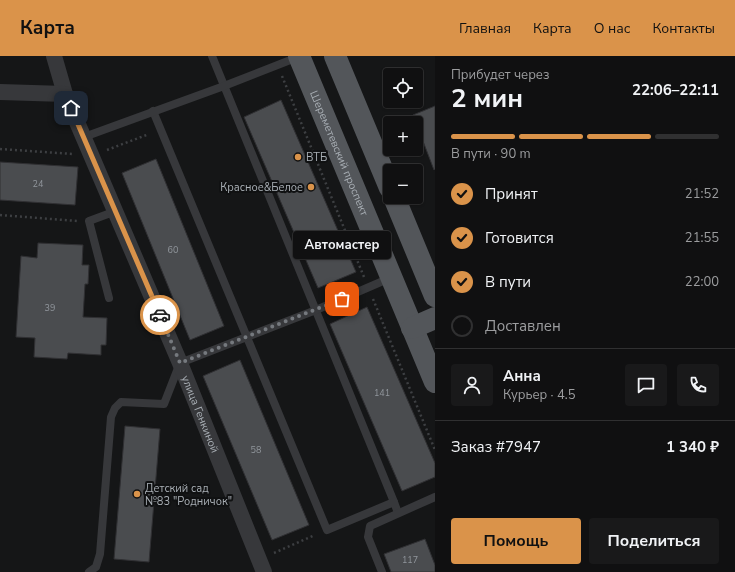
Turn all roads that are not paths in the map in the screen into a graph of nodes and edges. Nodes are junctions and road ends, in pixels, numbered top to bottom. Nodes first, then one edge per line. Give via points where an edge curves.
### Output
1 (54, 56) edge
2 (212, 56) edge
3 (299, 56) edge
4 (335, 56) edge
5 (224, 86) junction
6 (0, 92) edge
7 (65, 94) junction
8 (153, 111) junction
9 (84, 138) junction
10 (383, 171) edge
11 (397, 204) edge
12 (116, 211) junction
13 (391, 278) junction
14 (435, 296) edge
15 (109, 298) dead end
16 (316, 310) junction
17 (435, 318) edge
18 (412, 328) junction
19 (246, 337) junction
20 (180, 363) junction
21 (435, 382) edge
22 (435, 497) edge
23 (394, 502) junction
24 (398, 513) junction
25 (89, 572) edge
26 (264, 572) edge
27 (382, 572) edge

1 - 7 street, улица Генкиной
2 - 5 lane
3 - 5 lane
3 - 13 main road, Шереметевский проспект
4 - 10 main road
5 - 8 lane
5 - 16 lane
6 - 7 street
7 - 9 street, улица Генкиной
8 - 9 lane
8 - 19 lane
9 - 12 street, улица Генкиной
11 - 14 main road
12 - 15 lane via 89,221
12 - 20 street, улица Генкиной
13 - 16 lane
13 - 18 main road, Шереметевский проспект
16 - 19 lane
16 - 23 lane
17 - 18 main road
18 - 21 main road, Шереметевский проспект
19 - 20 lane
19 - 23 lane via 327,530
20 - 25 lane via 164,404 121,402 114,408 111,417 100,554 96,567
20 - 26 street, улица Генкиной
22 - 24 lane
23 - 24 lane
24 - 27 lane via 370,526 368,536

